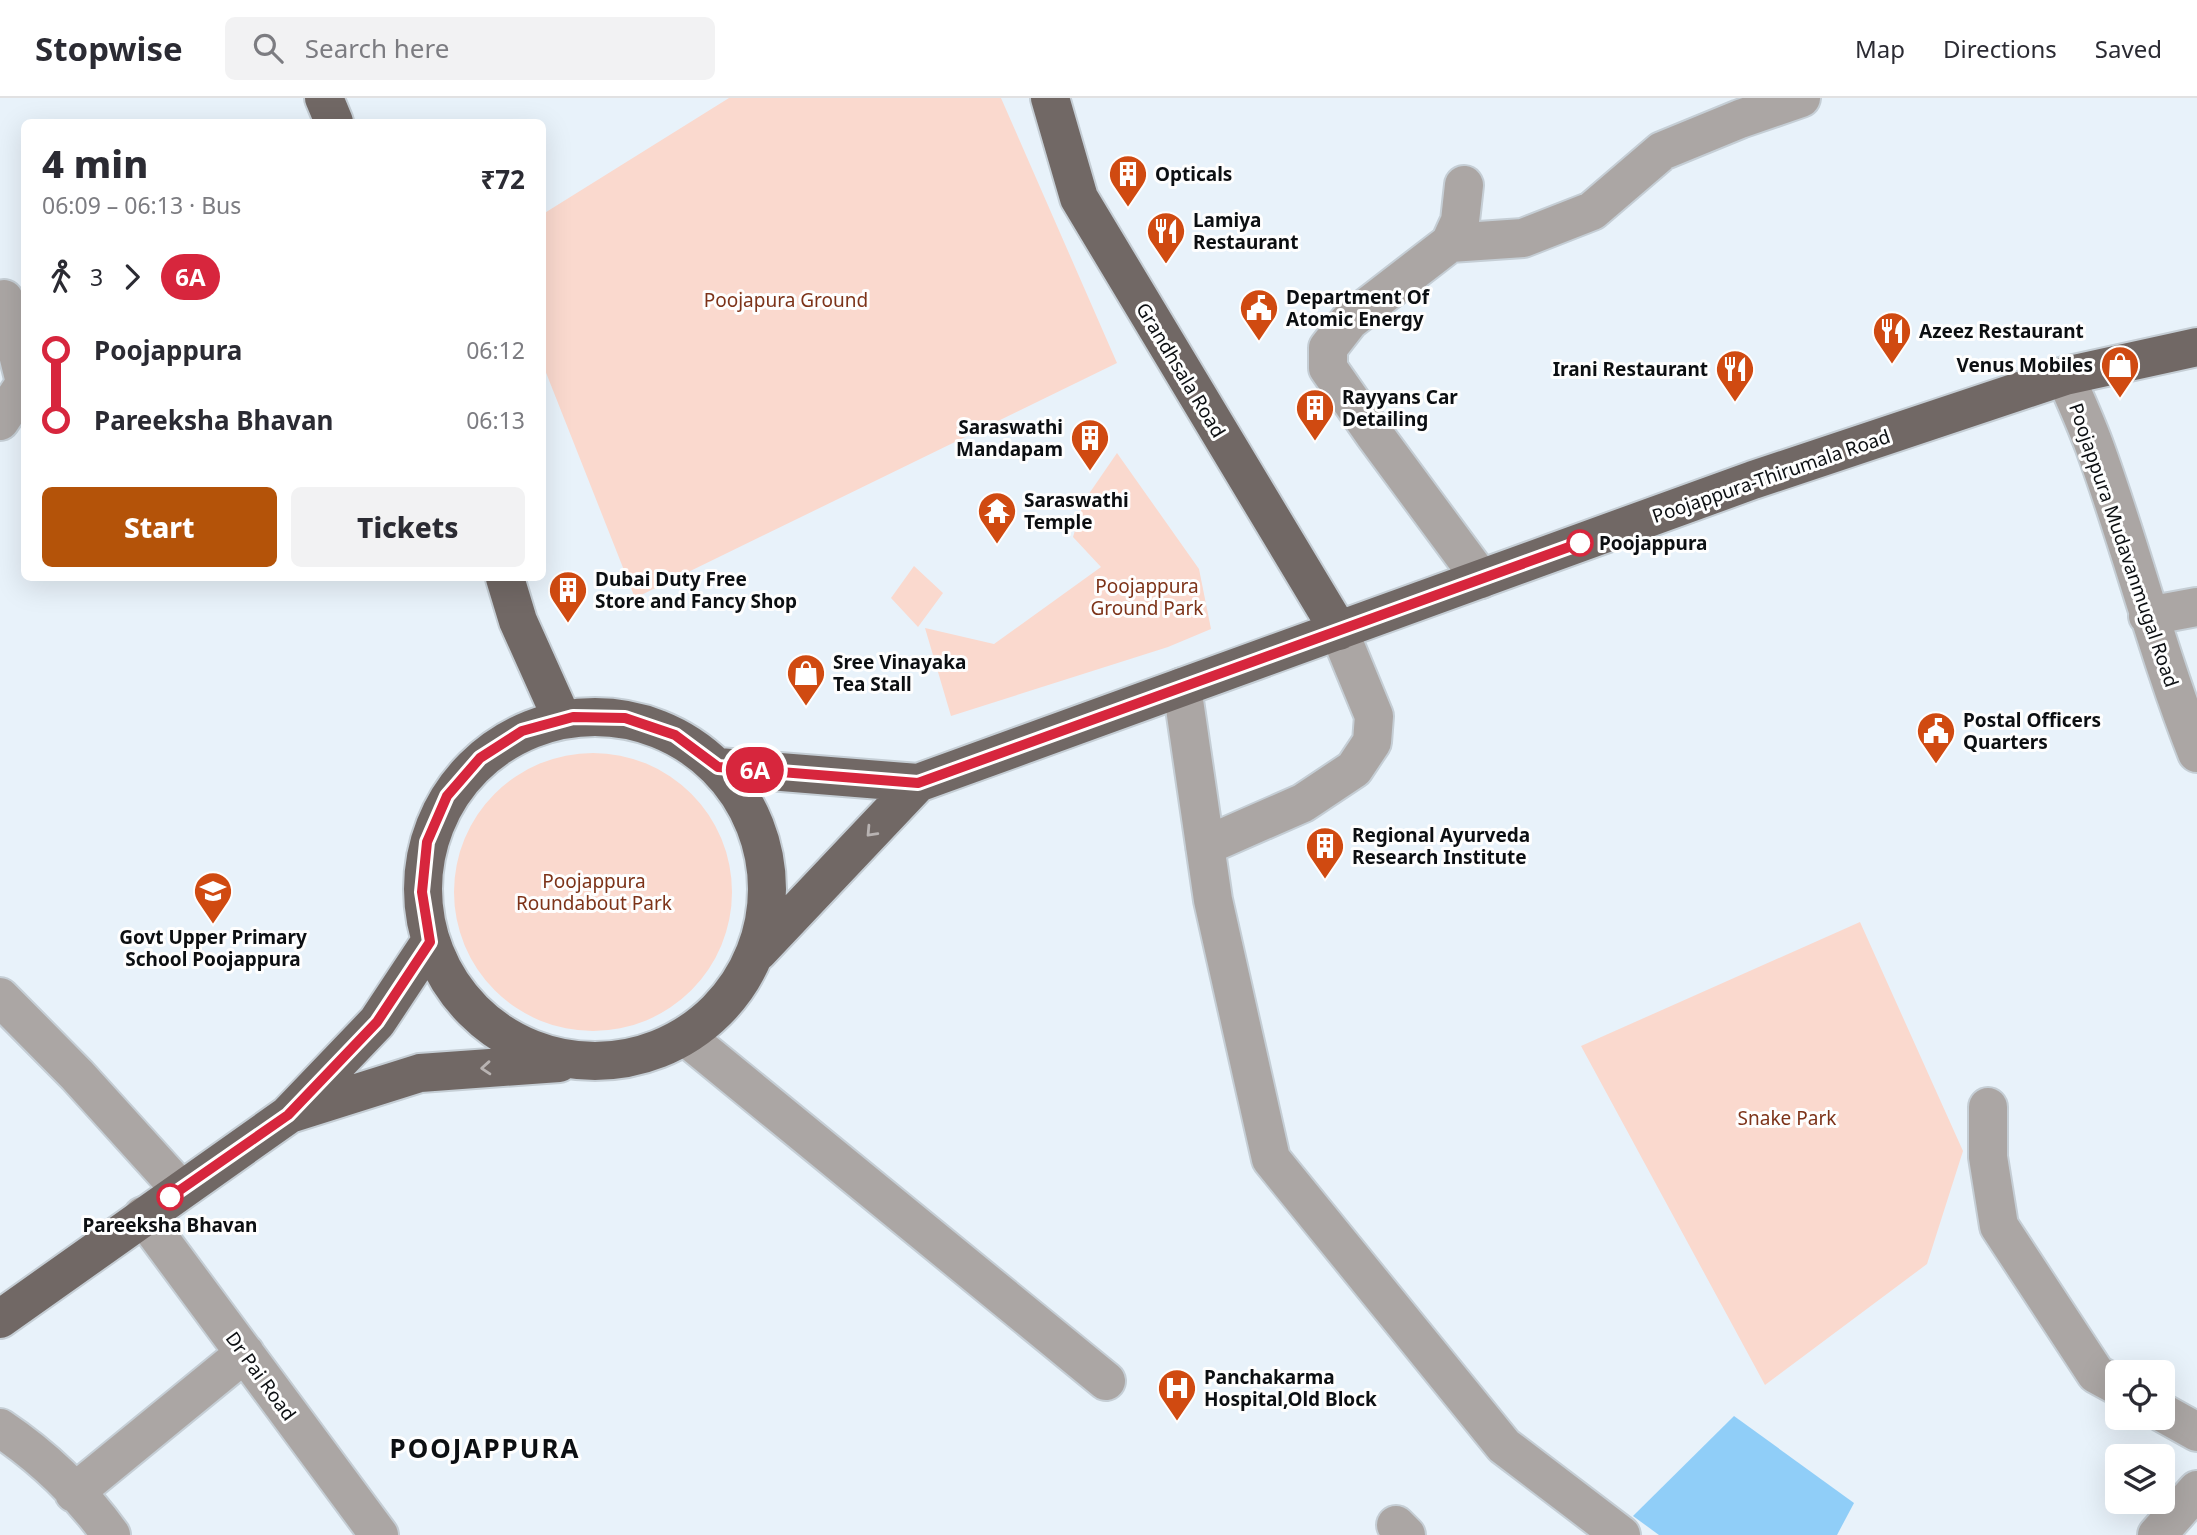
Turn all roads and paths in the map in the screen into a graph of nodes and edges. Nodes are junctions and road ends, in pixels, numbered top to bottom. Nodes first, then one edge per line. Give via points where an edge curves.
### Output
1 (1050, 98) edge
2 (1788, 100) edge
3 (1464, 185) dead end
4 (1450, 243) junction
5 (10, 298) edge
6 (2197, 347) edge
7 (21, 361) edge
8 (2065, 376) junction
9 (21, 390) edge
10 (0, 421) edge
11 (1481, 579) junction
12 (506, 581) edge
13 (2197, 607) edge
14 (2148, 615) junction
15 (1339, 631) junction
16 (1182, 687) junction
17 (562, 719) junction
18 (2197, 753) edge
19 (718, 767) junction
20 (918, 783) junction
21 (1205, 846) junction
22 (430, 942) junction
23 (757, 953) junction
24 (0, 997) edge
25 (686, 1037) junction
26 (579, 1061) junction
27 (1988, 1107) dead end
28 (288, 1115) junction
29 (181, 1190) junction
30 (143, 1216) junction
31 (0, 1319) edge
32 (245, 1353) junction
33 (2105, 1379) edge
34 (1106, 1381) dead end
35 (2175, 1420) edge
36 (0, 1428) edge
37 (2197, 1432) edge
38 (2197, 1490) edge
39 (74, 1493) junction
40 (111, 1535) edge
41 (379, 1535) edge
42 (1621, 1535) edge
43 (2157, 1535) edge

1 - 15 main road, Grandhsala Road via 1079,198
2 - 4 street via 1662,152 1592,211 1523,238
3 - 4 street via 1460,221
4 - 11 street via 1349,321 1328,348 1328,368
5 - 7 street
6 - 8 main road, Poojappura-Thirumala Road
8 - 11 main road, Poojappura-Thirumala Road via 1753,480
8 - 14 street, Poojappura Mudavanmugal Road via 2094,444
9 - 10 street
11 - 15 main road, Poojappura-Thirumala Road
12 - 17 main road via 518,621
13 - 14 street
14 - 18 street, Poojappura Mudavanmugal Road
15 - 16 main road, Poojappura-Thirumala Road
15 - 21 street via 1374,716 1372,742 1354,769 1303,803
16 - 20 main road, Poojappura-Thirumala Road
16 - 21 street
17 - 19 main road via 625,718 675,735
17 - 22 main road via 522,731 480,758 447,796 427,842 422,892
19 - 20 main road
19 - 23 main road via 748,807 765,854 768,904
20 -> 23 main road
21 - 42 street via 1271,1159 1504,1446
22 - 26 main road via 452,987 486,1024 530,1049
22 - 28 main road via 377,1022
23 - 25 main road via 728,1000
24 - 29 street
25 - 26 main road via 634,1058
25 - 34 street
26 -> 28 main road via 420,1073
27 - 33 street via 1988,1157 1998,1226 2096,1374
28 - 29 main road
29 - 30 main road
30 - 31 main road
30 - 32 street, Dr Pai Road
32 - 39 street
32 - 41 street, Dr Pai Road
35 - 37 street
36 - 39 street via 29,1447
38 - 43 street
39 - 40 street

